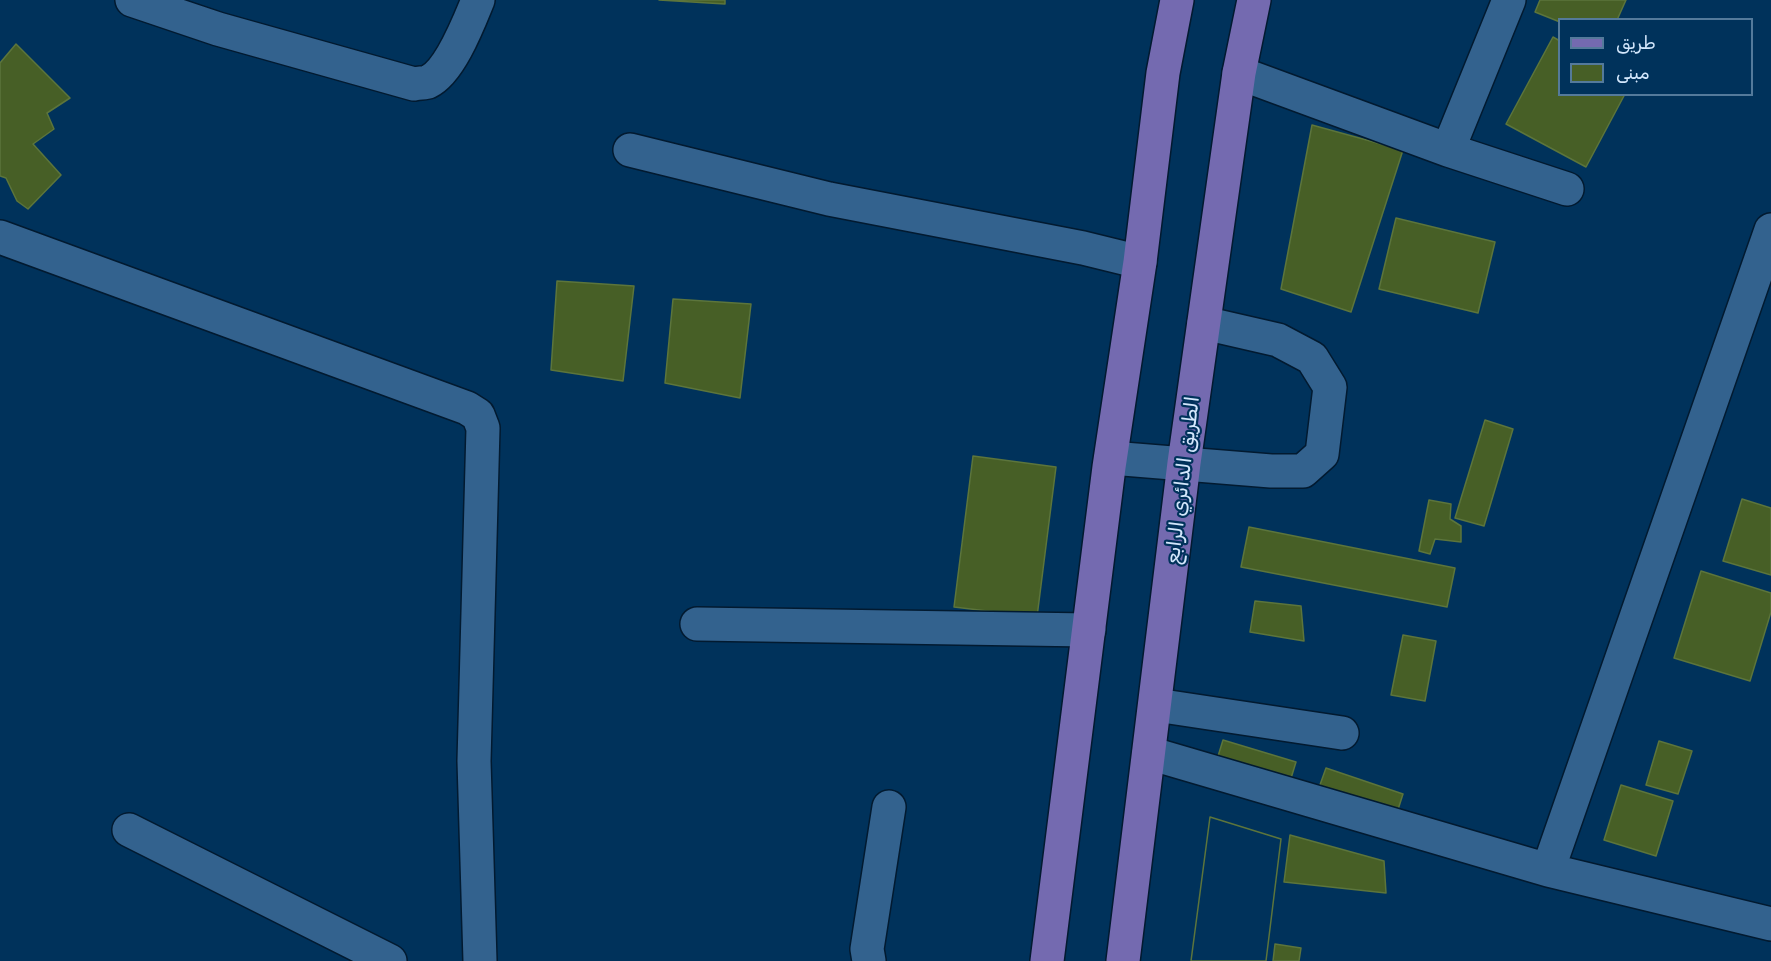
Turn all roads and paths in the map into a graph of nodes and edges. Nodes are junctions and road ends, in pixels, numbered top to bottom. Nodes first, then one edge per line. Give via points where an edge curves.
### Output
1 (132, 0) edge
2 (478, 0) edge
3 (1177, 0) edge
4 (1254, 0) edge
5 (1509, 0) edge
6 (1239, 73) junction
7 (630, 150) dead end
8 (1448, 150) junction
9 (1567, 189) dead end
10 (1771, 230) edge
11 (0, 237) edge
12 (1140, 262) junction
13 (1204, 323) junction
14 (1110, 458) junction
15 (1184, 464) junction
16 (698, 624) dead end
17 (1089, 630) junction
18 (1156, 705) junction
19 (1342, 733) dead end
20 (1149, 753) junction
21 (889, 807) dead end
22 (129, 830) dead end
23 (1548, 870) junction
24 (1771, 924) edge
25 (390, 961) edge
26 (480, 961) edge
27 (869, 961) edge
28 (1047, 961) edge
29 (1123, 961) edge

1 - 2 street via 218,29 414,84 429,81 443,69
3 - 12 main road via 1163,73
4 - 6 main road, الطريق الدائري الرابع
5 - 8 street
6 - 8 street
6 - 13 main road, الطريق الدائري الرابع
7 - 12 street via 829,199
8 - 9 street
10 - 23 street
11 - 26 street via 478,415 483,428 474,761
12 - 14 main road
13 - 15 main road, الطريق الدائري الرابع
13 - 15 street via 1278,340 1312,358 1330,387 1322,454 1303,471
14 - 15 street
14 - 17 main road
15 - 18 main road, الطريق الدائري الرابع
16 - 17 street
17 - 28 main road
18 - 19 street
18 - 20 main road, الطريق الدائري الرابع
20 - 23 street
20 - 29 main road, الطريق الدائري الرابع
21 - 27 street via 867,949
22 - 25 street
23 - 24 street

